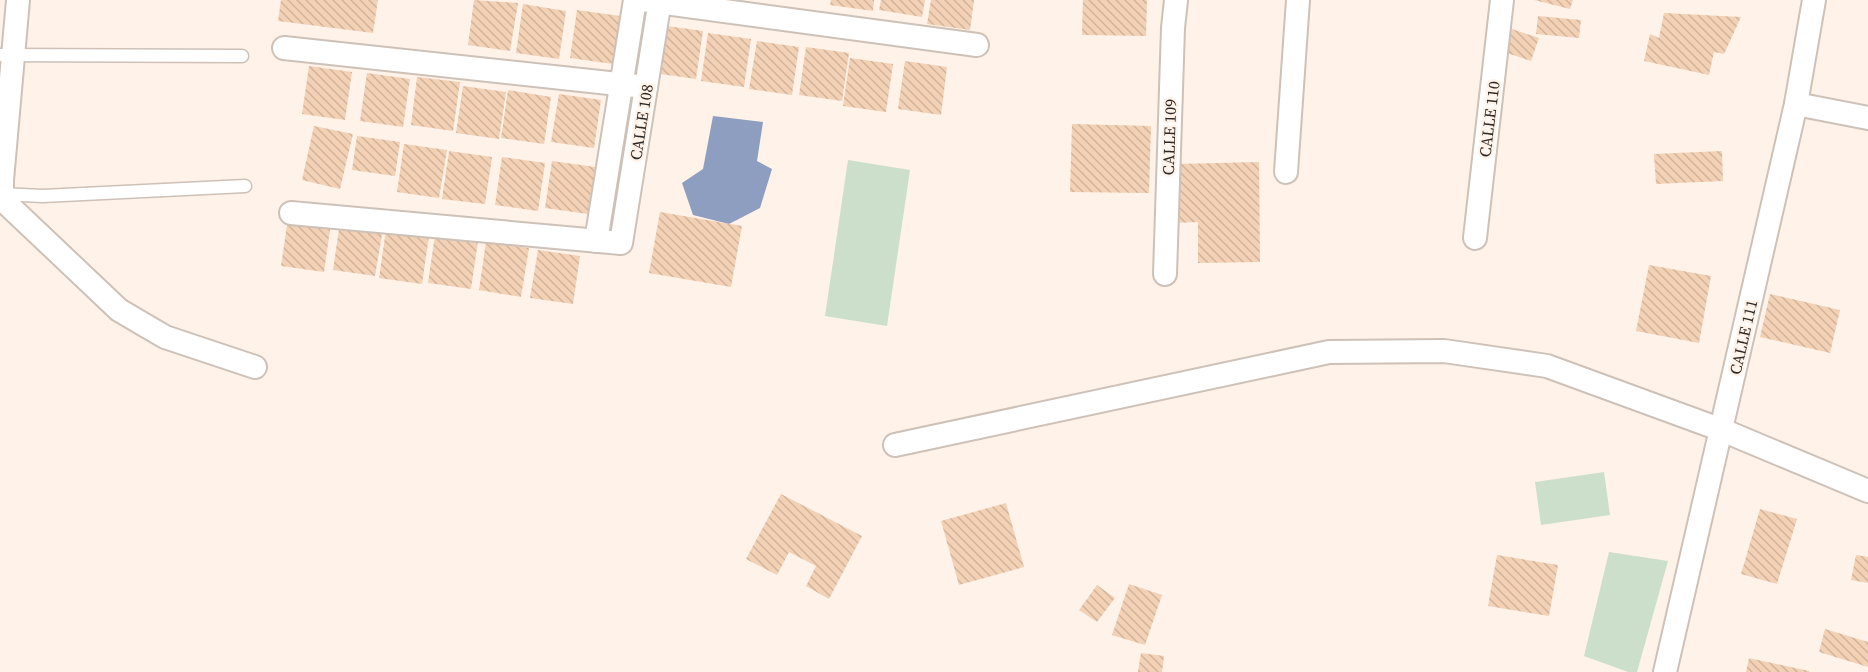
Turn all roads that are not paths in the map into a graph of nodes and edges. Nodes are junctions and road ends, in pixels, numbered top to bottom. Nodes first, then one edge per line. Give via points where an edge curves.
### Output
1 (18, 0) edge
2 (635, 0) edge
3 (1176, 0) edge
4 (1298, 0) edge
5 (1502, 0) edge
6 (1814, 0) edge
7 (654, 1) edge
8 (977, 45) dead end
9 (284, 48) dead end
10 (7, 55) edge
11 (242, 56) dead end
12 (621, 85) junction
13 (646, 87) junction
14 (1796, 104) junction
15 (1868, 118) edge
16 (1286, 172) dead end
17 (245, 186) dead end
18 (1, 194) edge
19 (291, 213) dead end
20 (1475, 238) dead end
21 (596, 241) junction
22 (1165, 274) dead end
23 (255, 367) dead end
24 (1722, 430) junction
25 (895, 445) dead end
26 (1868, 491) edge
27 (1665, 672) edge

1 - 10 street
2 - 12 street, CALLE 108
3 - 22 street, CALLE 109
4 - 16 street
5 - 20 street, CALLE 110
6 - 14 street, CALLE 111
7 - 8 street
7 - 13 street, CALLE 108
9 - 12 street
10 - 11 lane
10 - 18 street
12 - 13 street
12 - 21 street, CALLE 108
13 - 21 street, CALLE 108 via 621,243
14 - 15 street
14 - 24 street, CALLE 111
17 - 18 lane via 43,196
18 - 23 street via 11,210 119,310 165,337
19 - 21 street
24 - 25 street via 1547,366 1444,351 1329,352
24 - 26 street
24 - 27 street, CALLE 111

